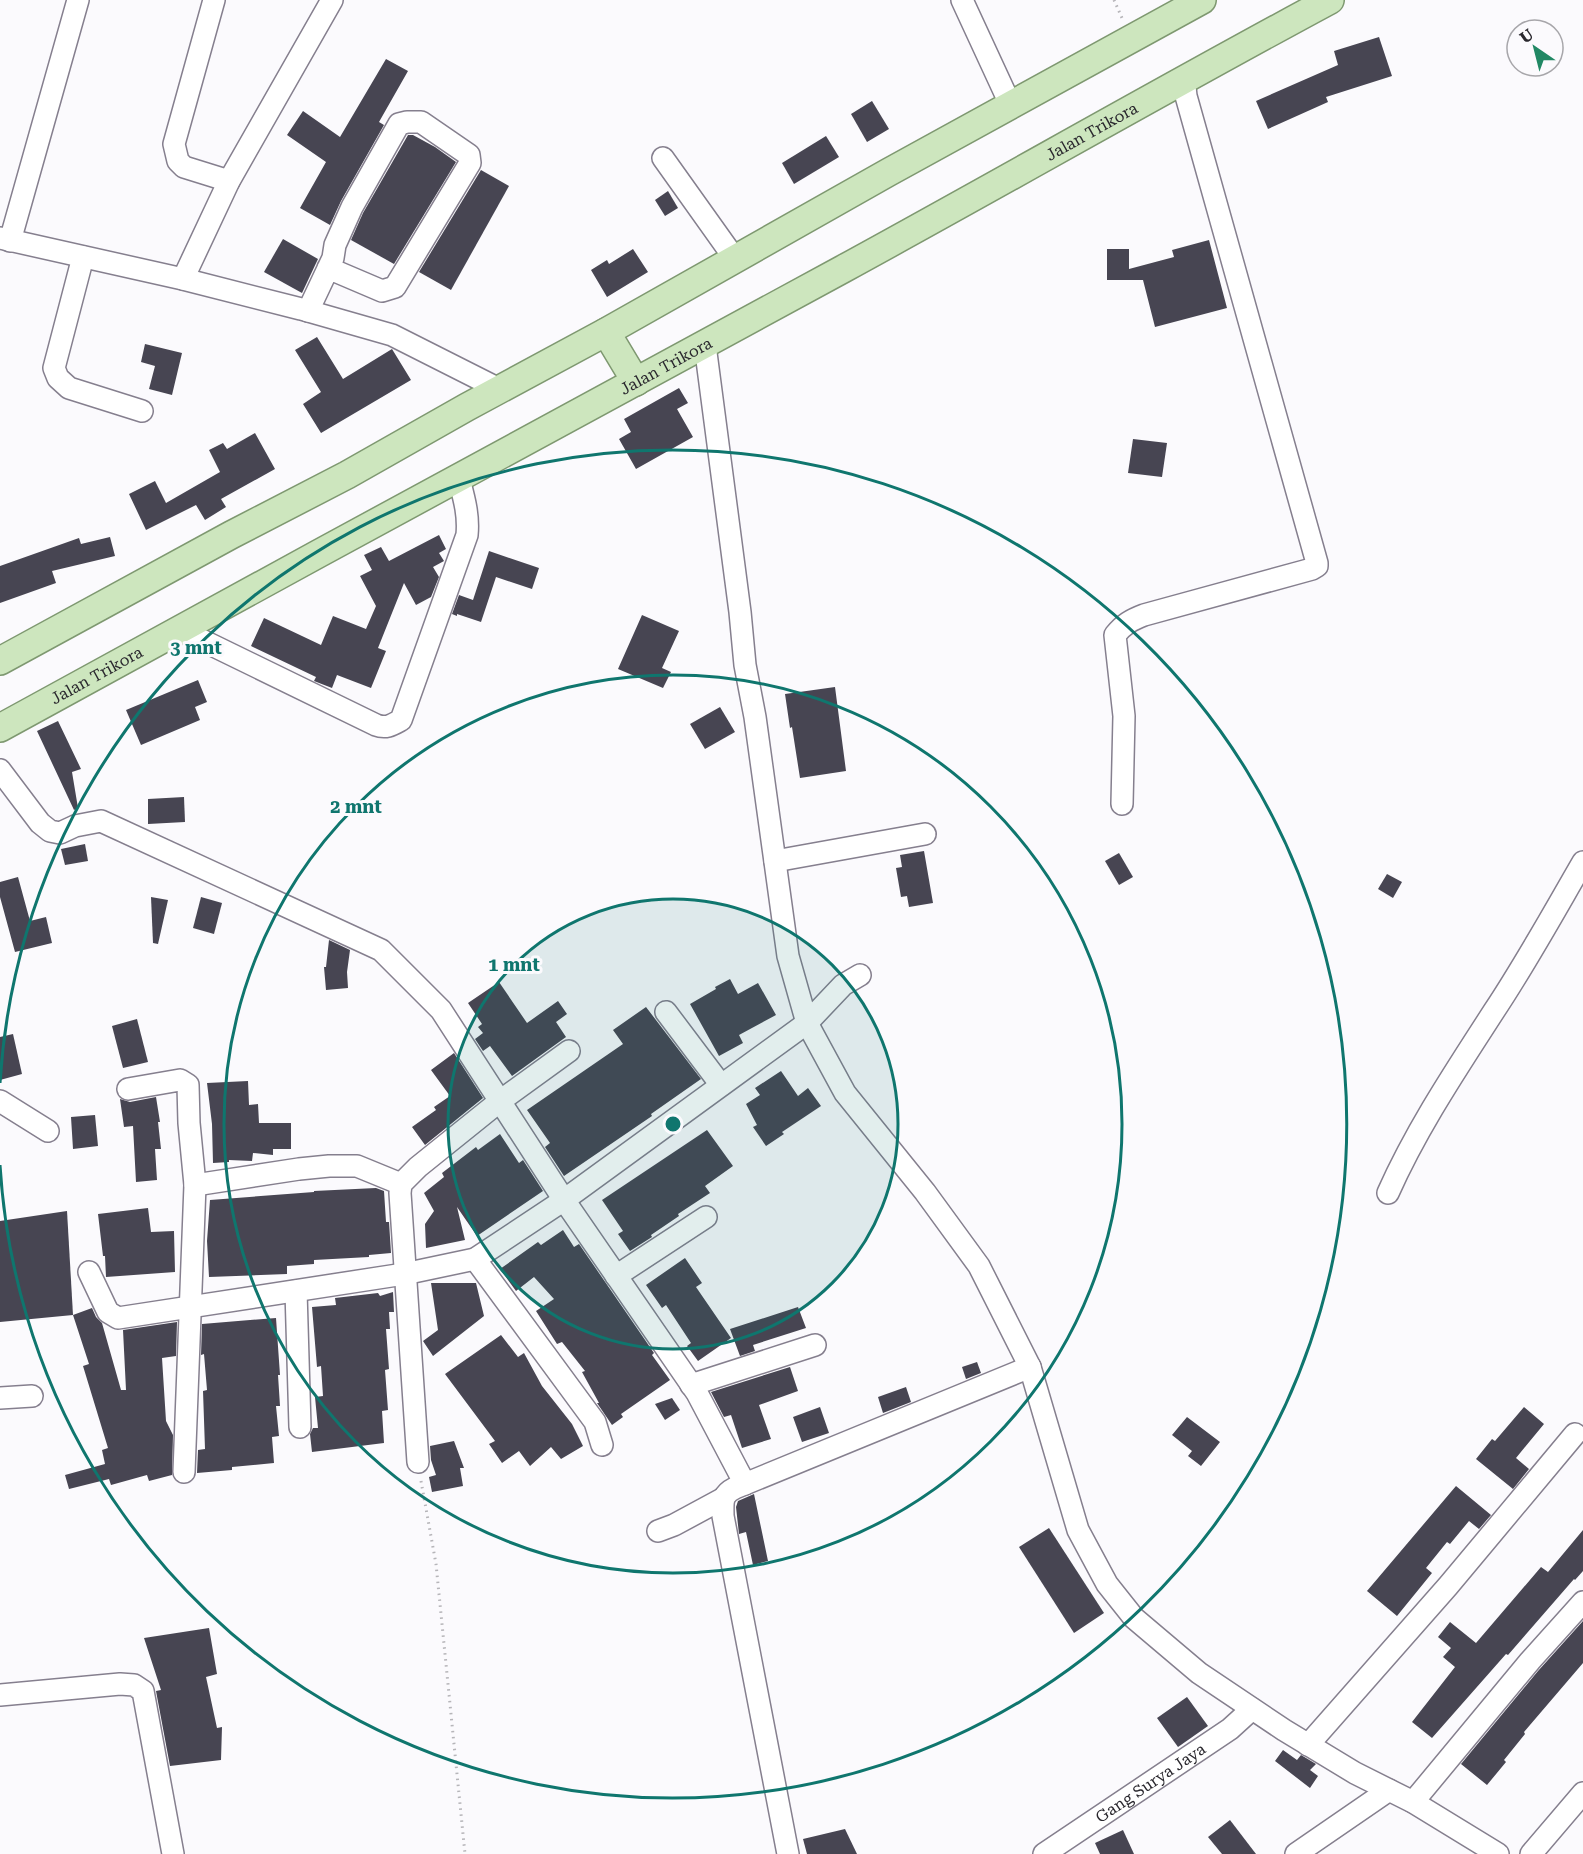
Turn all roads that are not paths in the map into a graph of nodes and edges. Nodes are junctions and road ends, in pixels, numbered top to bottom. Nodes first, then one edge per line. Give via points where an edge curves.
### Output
1 (78, 0) edge
2 (213, 0) edge
3 (332, 0) edge
4 (962, 0) edge
5 (1202, 0) edge
6 (1329, 0) edge
7 (1184, 78) junction
8 (1011, 106) junction
9 (663, 158) dead end
10 (229, 181) junction
11 (5, 239) edge
12 (83, 257) junction
13 (735, 260) junction
14 (328, 268) junction
15 (183, 279) junction
16 (308, 311) junction
17 (606, 332) junction
18 (705, 345) junction
19 (636, 382) junction
20 (501, 390) junction
21 (142, 411) dead end
22 (459, 478) junction
23 (179, 629) junction
24 (0, 661) edge
25 (0, 728) edge
26 (0, 770) edge
27 (1122, 804) dead end
28 (925, 834) dead end
29 (775, 861) junction
30 (1583, 862) edge
31 (860, 975) dead end
32 (666, 1012) dead end
33 (807, 1023) junction
34 (569, 1052) dead end
35 (721, 1085) junction
36 (128, 1089) dead end
37 (0, 1101) edge
38 (500, 1101) junction
39 (48, 1131) dead end
40 (401, 1184) junction
41 (195, 1185) junction
42 (1388, 1193) dead end
43 (564, 1200) junction
44 (706, 1217) dead end
45 (475, 1259) junction
46 (89, 1272) dead end
47 (404, 1274) junction
48 (616, 1276) junction
49 (296, 1291) junction
50 (189, 1308) junction
51 (815, 1345) dead end
52 (1030, 1367) junction
53 (691, 1385) junction
54 (32, 1396) dead end
55 (0, 1398) edge
56 (300, 1427) dead end
57 (1575, 1434) dead end
58 (602, 1444) dead end
59 (418, 1462) road end
60 (184, 1472) dead end
61 (745, 1484) junction
62 (724, 1498) junction
63 (658, 1531) dead end
64 (1583, 1602) edge
65 (0, 1695) edge
66 (1252, 1708) junction
67 (1308, 1745) junction
68 (1389, 1790) junction
69 (1582, 1795) edge
70 (1413, 1802) junction
71 (173, 1854) edge
72 (788, 1854) edge
73 (1044, 1854) edge
74 (1296, 1854) edge
75 (1498, 1854) edge
76 (1531, 1854) edge

1 - 11 street
2 - 10 street via 174,144 178,161 184,167
3 - 10 street
4 - 8 street
5 - 8 main road
6 - 7 main road, Jalan Trikora
7 - 18 main road, Jalan Trikora via 1022,172
7 - 27 street via 1317,566 1129,620 1115,635 1124,716
8 - 13 main road
9 - 13 street
10 - 15 street
11 - 12 street
12 - 15 street
12 - 21 street via 54,368 69,388
13 - 17 main road
14 - 14 street via 352,207 399,124 421,122 468,155 470,163 395,287 382,291
14 - 16 street
15 - 16 street
16 - 20 street via 392,335
17 - 19 main road
17 - 20 main road
18 - 19 main road, Jalan Trikora
18 - 29 street via 745,665
19 - 22 main road, Jalan Trikora
20 - 24 main road
22 - 23 main road, Jalan Trikora
22 - 23 street via 467,509 466,535 401,720 392,725 376,725
23 - 25 main road, Jalan Trikora
26 - 38 street via 50,831 60,833 101,821 381,950 441,1010
28 - 29 street
29 - 33 street via 788,956
30 - 42 street via 1509,988 1434,1104
31 - 33 street via 843,985
32 - 35 street
33 - 35 street
33 - 52 street via 845,1093 980,1266
34 - 38 street
35 - 43 street
36 - 41 street via 180,1080 188,1085
37 - 39 street
38 - 40 street
38 - 43 street
40 - 41 street via 357,1166 329,1166
40 - 47 street
41 - 50 street
43 - 45 street
43 - 48 street
44 - 48 street
45 - 47 street
45 - 58 street via 594,1422
46 - 50 street via 108,1312 118,1318
47 - 49 street
47 - 59 street
48 - 53 street
49 - 50 street
49 - 56 street
50 - 60 street
51 - 53 street
52 - 61 street
52 - 66 street via 1078,1530 1107,1584 1134,1618 1199,1672
53 - 61 street
54 - 55 street
57 - 67 street
61 - 62 street via 727,1492
62 - 63 street
62 - 72 street via 723,1516
64 - 70 street
65 - 71 street via 120,1684 134,1684 143,1691
66 - 67 street
66 - 73 street, Gang Surya Jaya via 1230,1729
67 - 68 street
68 - 70 street
68 - 74 street
69 - 76 street
70 - 75 street

